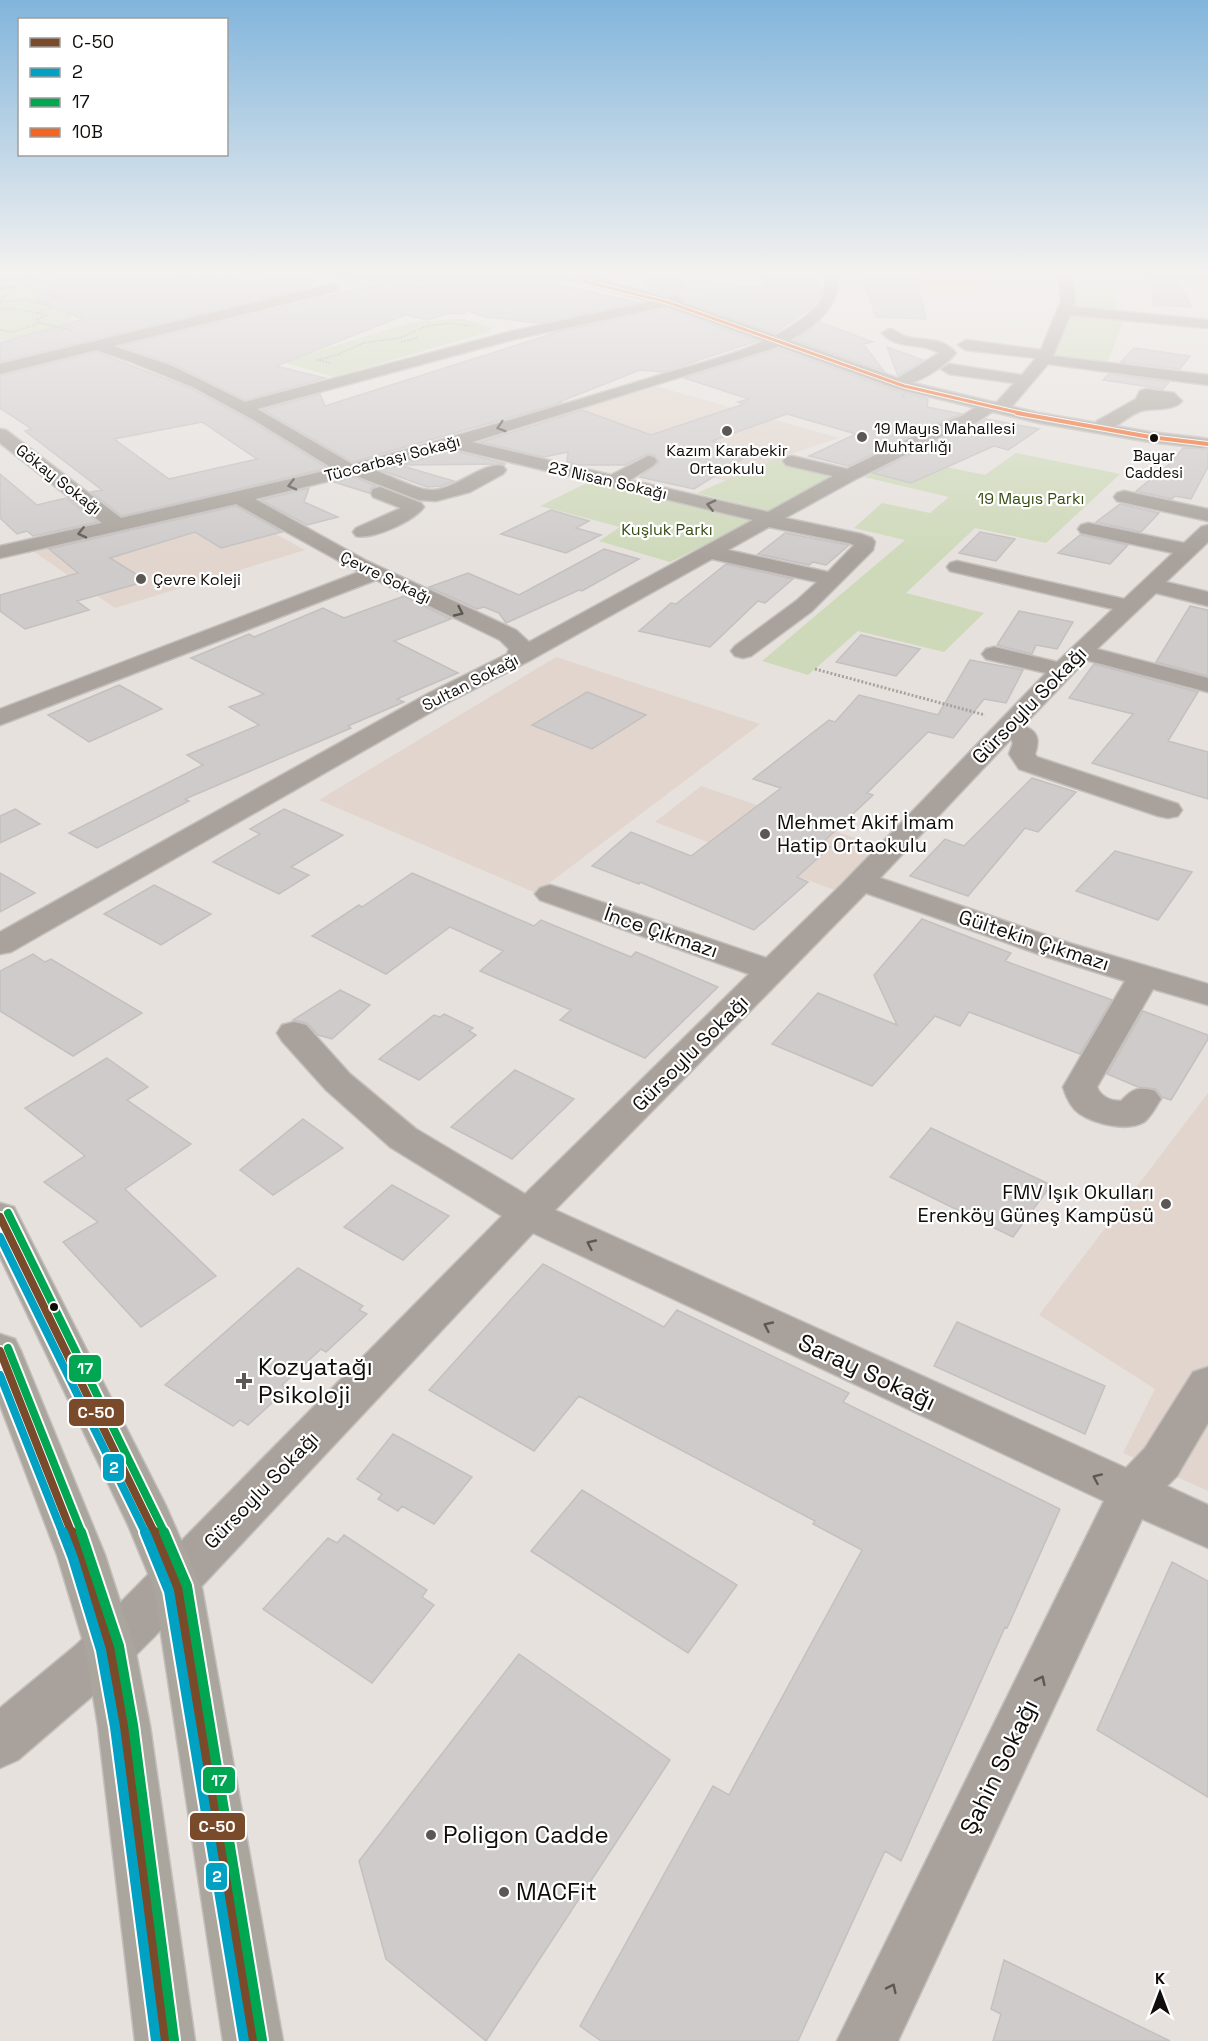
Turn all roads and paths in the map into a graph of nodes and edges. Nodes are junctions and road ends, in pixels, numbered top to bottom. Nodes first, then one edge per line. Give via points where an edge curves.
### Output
1 (163, 366) edge
2 (396, 366) edge
3 (693, 366) edge
4 (849, 366) edge
5 (860, 366) edge
6 (930, 366) edge
7 (1037, 366) edge
8 (1111, 366) edge
9 (949, 369) dead end
10 (1025, 380) junction
11 (1208, 380) edge
12 (904, 381) junction
13 (965, 402) junction
14 (995, 407) junction
15 (241, 408) junction
16 (1131, 408) dead end
17 (1102, 425) junction
18 (945, 428) junction
19 (0, 434) edge
20 (449, 443) junction
21 (1205, 443) edge
22 (568, 453) dead end
23 (648, 461) dead end
24 (792, 461) dead end
25 (532, 462) junction
26 (497, 470) dead end
27 (346, 471) junction
28 (849, 475) junction
29 (613, 482) junction
30 (1124, 497) dead end
31 (239, 498) junction
32 (1208, 515) edge
33 (766, 519) junction
34 (117, 525) junction
35 (1088, 529) dead end
36 (363, 532) dead end
37 (1196, 550) edge
38 (0, 552) edge
39 (708, 552) junction
40 (957, 567) dead end
41 (376, 573) junction
42 (832, 579) junction
43 (1150, 585) junction
44 (1208, 599) edge
45 (1128, 606) junction
46 (505, 633) junction
47 (556, 636) junction
48 (743, 651) dead end
49 (994, 654) dead end
50 (516, 659) junction
51 (1071, 661) junction
52 (815, 669) dead end
53 (1208, 685) edge
54 (0, 718) edge
55 (1008, 725) junction
56 (1168, 810) dead end
57 (861, 881) junction
58 (550, 894) dead end
59 (0, 945) edge
60 (772, 971) junction
61 (1144, 976) junction
62 (1208, 995) edge
63 (294, 1033) dead end
64 (1143, 1099) dead end
65 (528, 1214) junction
66 (0, 1218) edge
67 (0, 1351) edge
68 (1208, 1385) edge
69 (1131, 1493) junction
70 (1208, 1527) edge
71 (176, 1579) junction
72 (110, 1648) junction
73 (0, 1742) edge
74 (165, 2041) edge
75 (253, 2041) edge
76 (867, 2041) edge

1 - 15 street
2 - 15 street
3 -> 20 street, Tüccarbaşı Sokağı
4 - 13 main road via 892,383
5 - 12 main road
6 - 12 street
7 - 10 street, Sultan Sokağı
8 - 11 street
9 - 10 street
10 - 14 street, Sultan Sokağı
12 - 14 main road
13 - 14 main road
13 - 18 street, Sultan Sokağı via 972,407
14 - 17 main road
14 - 18 street, Sultan Sokağı
14 - 21 main road via 1134,434
15 - 27 street
16 - 17 street
17 - 21 main road
18 - 28 street, Sultan Sokağı
19 - 34 street, Gökay Sokağı
20 - 25 street, 23 Nisan Sokağı
20 - 27 street, Tüccarbaşı Sokağı
22 - 25 street
23 - 29 street
24 - 28 street
25 - 29 street, 23 Nisan Sokağı
26 - 27 street via 457,491 436,496
27 -> 31 street, Tüccarbaşı Sokağı
27 - 36 street via 414,507 404,516
28 - 33 street, Sultan Sokağı
33 -> 29 street, 23 Nisan Sokağı
30 - 32 street
31 - 34 street, Tüccarbaşı Sokağı
31 - 41 street, Çevre Sokağı
33 - 39 street, Sultan Sokağı
33 - 42 street, 23 Nisan Sokağı via 865,542 863,550
34 -> 38 street, Tüccarbaşı Sokağı
35 - 37 street
37 - 43 street, Gürsoylu Sokağı
39 - 42 street
39 - 47 street, Sultan Sokağı
40 - 45 street
41 -> 46 street, Çevre Sokağı
41 - 54 street
42 - 48 street via 804,606
43 - 44 street
43 - 45 street, Gürsoylu Sokağı
45 - 51 street, Gürsoylu Sokağı
46 - 47 street, Çevre Sokağı via 528,638
46 - 50 street via 521,648
47 - 50 street, Sultan Sokağı
49 - 51 street
50 - 59 street, Sultan Sokağı via 438,698
51 - 53 street
51 - 55 street, Gürsoylu Sokağı
52 - 55 path
55 - 56 street via 1024,735 1022,754 1028,763
55 - 57 street, Gürsoylu Sokağı
57 - 60 street, Gürsoylu Sokağı
57 - 61 street, Gültekin Çıkmazı
58 - 60 street, İnce Çıkmazı
60 - 65 street, Gürsoylu Sokağı
61 - 62 street, Gültekin Çıkmazı
61 - 64 street via 1080,1087 1084,1099 1111,1113 1131,1113
63 - 65 street, Saray Sokağı via 338,1082 403,1138
69 -> 65 street, Saray Sokağı
65 - 71 street, Gürsoylu Sokağı
66 - 71 main road
67 - 72 main road via 73,1534
68 - 69 street, Şahin Sokağı via 1161,1462
69 - 70 street, Saray Sokağı
76 -> 69 street, Şahin Sokağı
71 - 72 street, Gürsoylu Sokağı
71 - 75 main road
72 - 73 street, Gürsoylu Sokağı
72 - 74 main road via 124,1726

